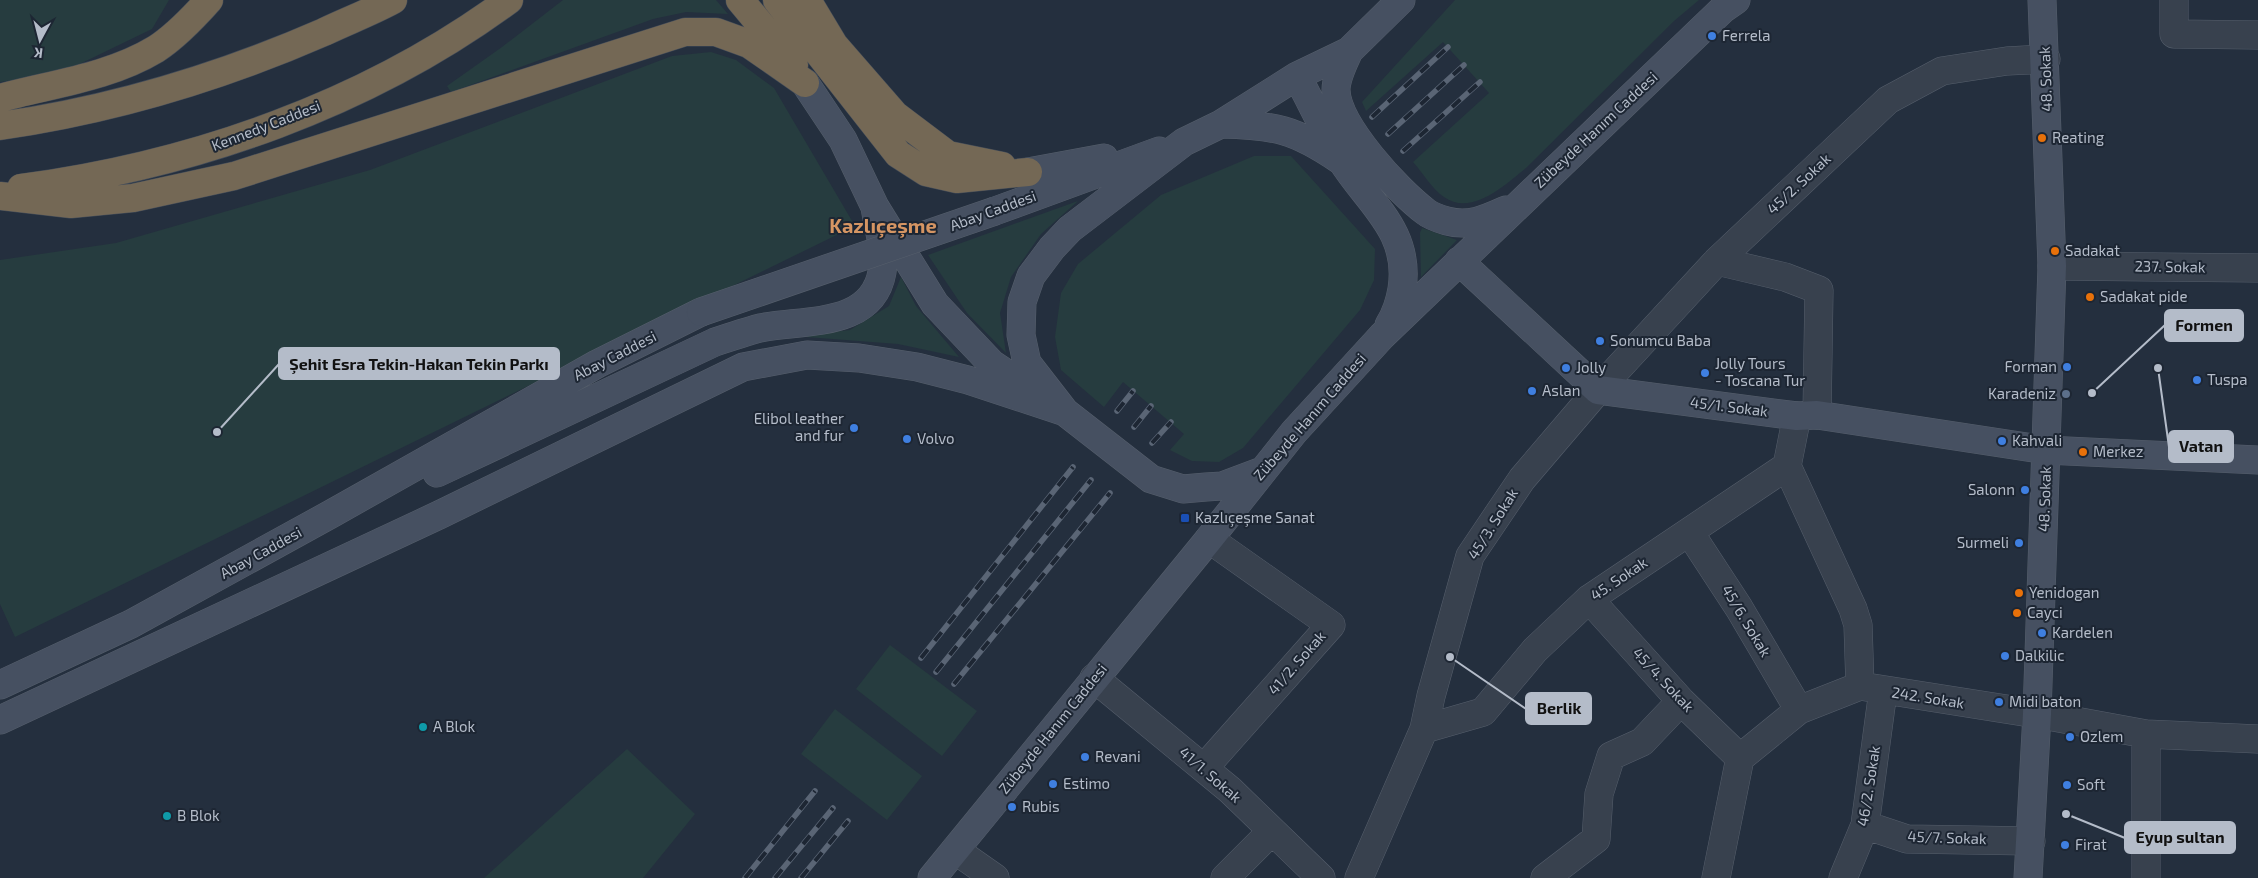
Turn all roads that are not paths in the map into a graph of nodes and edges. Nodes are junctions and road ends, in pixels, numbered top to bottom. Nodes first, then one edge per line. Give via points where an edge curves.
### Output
1 (209, 0) edge
2 (393, 0) edge
3 (509, 0) edge
4 (740, 0) edge
5 (777, 0) edge
6 (807, 0) edge
7 (1402, 0) edge
8 (1736, 0) edge
9 (2042, 0) edge
10 (2174, 0) edge
11 (2258, 35) edge
12 (1349, 50) junction
13 (2046, 59) junction
14 (1297, 76) junction
15 (805, 83) junction
16 (0, 98) edge
17 (1220, 124) junction
18 (0, 126) edge
19 (1184, 142) junction
20 (1343, 162) junction
21 (1028, 172) junction
22 (0, 191) edge
23 (0, 196) edge
24 (1518, 204) junction
25 (875, 207) junction
26 (1459, 261) junction
27 (1717, 261) junction
28 (2052, 266) junction
29 (2258, 268) edge
30 (1382, 336) junction
31 (1598, 390) junction
32 (1065, 412) junction
33 (1807, 415) junction
34 (2046, 450) junction
35 (2258, 460) edge
36 (1787, 466) junction
37 (1262, 471) junction
38 (331, 514) junction
39 (1690, 532) junction
40 (1209, 539) junction
41 (1589, 599) junction
42 (1094, 678) junction
43 (0, 685) edge
44 (1872, 688) junction
45 (1681, 701) junction
46 (1799, 710) junction
47 (2037, 714) junction
48 (0, 720) edge
49 (1424, 730) junction
50 (2146, 734) junction
51 (2258, 739) edge
52 (1740, 758) junction
53 (1204, 768) junction
54 (1865, 825) junction
55 (1272, 831) junction
56 (2031, 841) junction
57 (955, 850) junction
58 (1718, 877) edge
59 (932, 878) edge
60 (995, 878) edge
61 (1226, 878) edge
62 (1321, 878) edge
63 (1359, 878) edge
64 (1546, 878) edge
65 (1844, 878) edge
66 (2028, 878) edge
67 (2146, 878) edge

1 - 16 highway via 187,24 148,52 109,70
2 - 18 highway via 220,73 136,98
3 - 22 highway, Kennedy Caddesi via 474,26 406,66 290,118 200,151 122,172
4 - 15 highway via 789,57
5 - 21 highway via 898,154 926,172 957,178
6 - 21 highway via 834,45 895,115 948,155
7 - 12 main road, Abay Caddesi
8 - 24 main road, Zübeyde Hanım Caddesi
9 - 13 main road, 48. Sokak
10 - 11 street via 2174,34
12 - 14 main road, Abay Caddesi
12 - 24 main road via 1336,89 1338,104 1364,148 1402,191 1428,213 1467,224
13 - 27 street, 45/2. Sokak via 1942,71 1888,100
13 - 28 main road, 48. Sokak
14 - 17 main road, Abay Caddesi
14 - 20 main road
15 - 23 highway via 749,44 716,32 685,32 234,176 133,198 71,204
15 - 25 main road via 843,140
17 - 19 main road, Abay Caddesi
17 - 20 main road via 1257,125 1295,133
19 - 21 main road
19 - 32 main road, Abay Caddesi via 1070,229 1031,276 1022,302 1021,335 1027,363
19 - 38 main road, Abay Caddesi, bridge via 701,312 597,364
20 - 30 main road via 1380,209 1400,246 1403,279 1400,300
24 - 26 main road, Zübeyde Hanım Caddesi
25 - 32 main road via 935,304 992,364
25 - 38 main road via 882,245 882,272 873,296 857,308 832,320 760,328 715,342 449,468
26 - 30 main road, Zübeyde Hanım Caddesi
26 - 31 main road
27 - 31 street, 45/2. Sokak
27 - 33 street via 1785,277 1819,290
28 - 29 street, 237. Sokak
28 - 34 main road, 48. Sokak
30 - 37 main road, Zübeyde Hanım Caddesi
31 - 33 main road, 45/1. Sokak
31 - 49 street, 45/3. Sokak via 1522,479 1470,556
32 - 37 main road, Abay Caddesi via 1152,479 1184,489 1222,486
32 - 48 main road, Abay Caddesi via 968,380 917,367 859,358 807,355 744,367 430,520
33 - 34 main road, 45/1. Sokak
33 - 36 street
34 - 35 main road, 45/1. Sokak
34 - 47 main road, 48. Sokak
36 - 39 street, 45. Sokak
36 - 44 street, 46/2. Sokak via 1826,547 1858,625
37 - 40 main road, Zübeyde Hanım Caddesi
38 - 43 main road, Abay Caddesi via 131,624
39 - 41 street, 45. Sokak
39 - 46 street, 45/6. Sokak
40 - 42 main road, Zübeyde Hanım Caddesi
40 - 53 street, 41/2. Sokak via 1331,624
41 - 45 street, 45/4. Sokak
41 - 49 street, 45. Sokak via 1536,650 1482,712
42 - 53 street, 41/1. Sokak
42 - 57 main road, Zübeyde Hanım Caddesi
44 - 46 street, 242. Sokak
44 - 47 street, 242. Sokak
44 - 54 street, 46/2. Sokak
45 - 52 street, 45/4. Sokak
45 - 64 street via 1642,742 1611,756 1599,794 1596,839
46 - 52 street, 242. Sokak
47 - 50 street, 242. Sokak
47 - 56 main road, 48. Sokak
49 - 63 street, 45/3. Sokak
50 - 51 street, 242. Sokak
50 - 67 street
52 - 58 street
53 - 55 street, 41/1. Sokak
54 - 56 street, 45/7. Sokak via 1907,839
54 - 65 street, 46/2. Sokak
55 - 61 street
55 - 62 street, 41/1. Sokak
56 - 66 main road, 48. Sokak
57 - 59 main road, Zübeyde Hanım Caddesi
57 - 60 street

